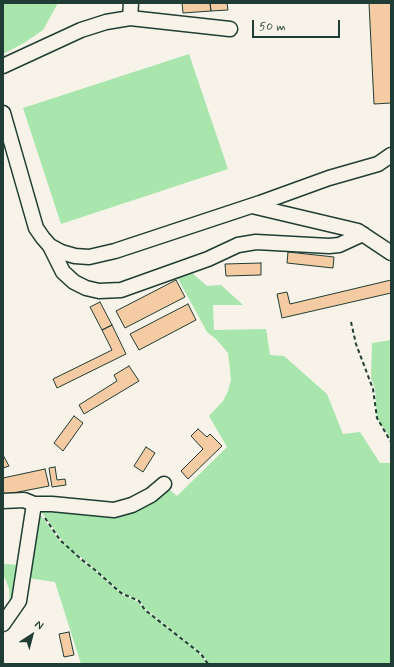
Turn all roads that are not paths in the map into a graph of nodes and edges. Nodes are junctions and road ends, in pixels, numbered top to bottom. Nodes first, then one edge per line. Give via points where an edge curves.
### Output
1 (131, 3) edge
2 (130, 18) junction
3 (230, 29) dead end
4 (3, 66) edge
5 (3, 114) edge
6 (391, 155) edge
7 (252, 206) junction
8 (363, 234) junction
9 (50, 246) junction
10 (391, 253) edge
11 (164, 484) dead end
12 (3, 501) edge
13 (34, 504) junction
14 (3, 624) edge

1 - 2 street
2 - 3 street
2 - 4 street via 81,30
5 - 9 street via 36,228
6 - 7 street via 378,164
7 - 8 street
7 - 9 street via 89,257 75,256
8 - 9 street via 339,245 329,246 256,242 238,245 208,259 121,290 99,291 74,282 62,272
8 - 10 street
11 - 13 street via 151,496 132,506 114,510
12 - 13 street via 24,500
13 - 14 street via 19,601

